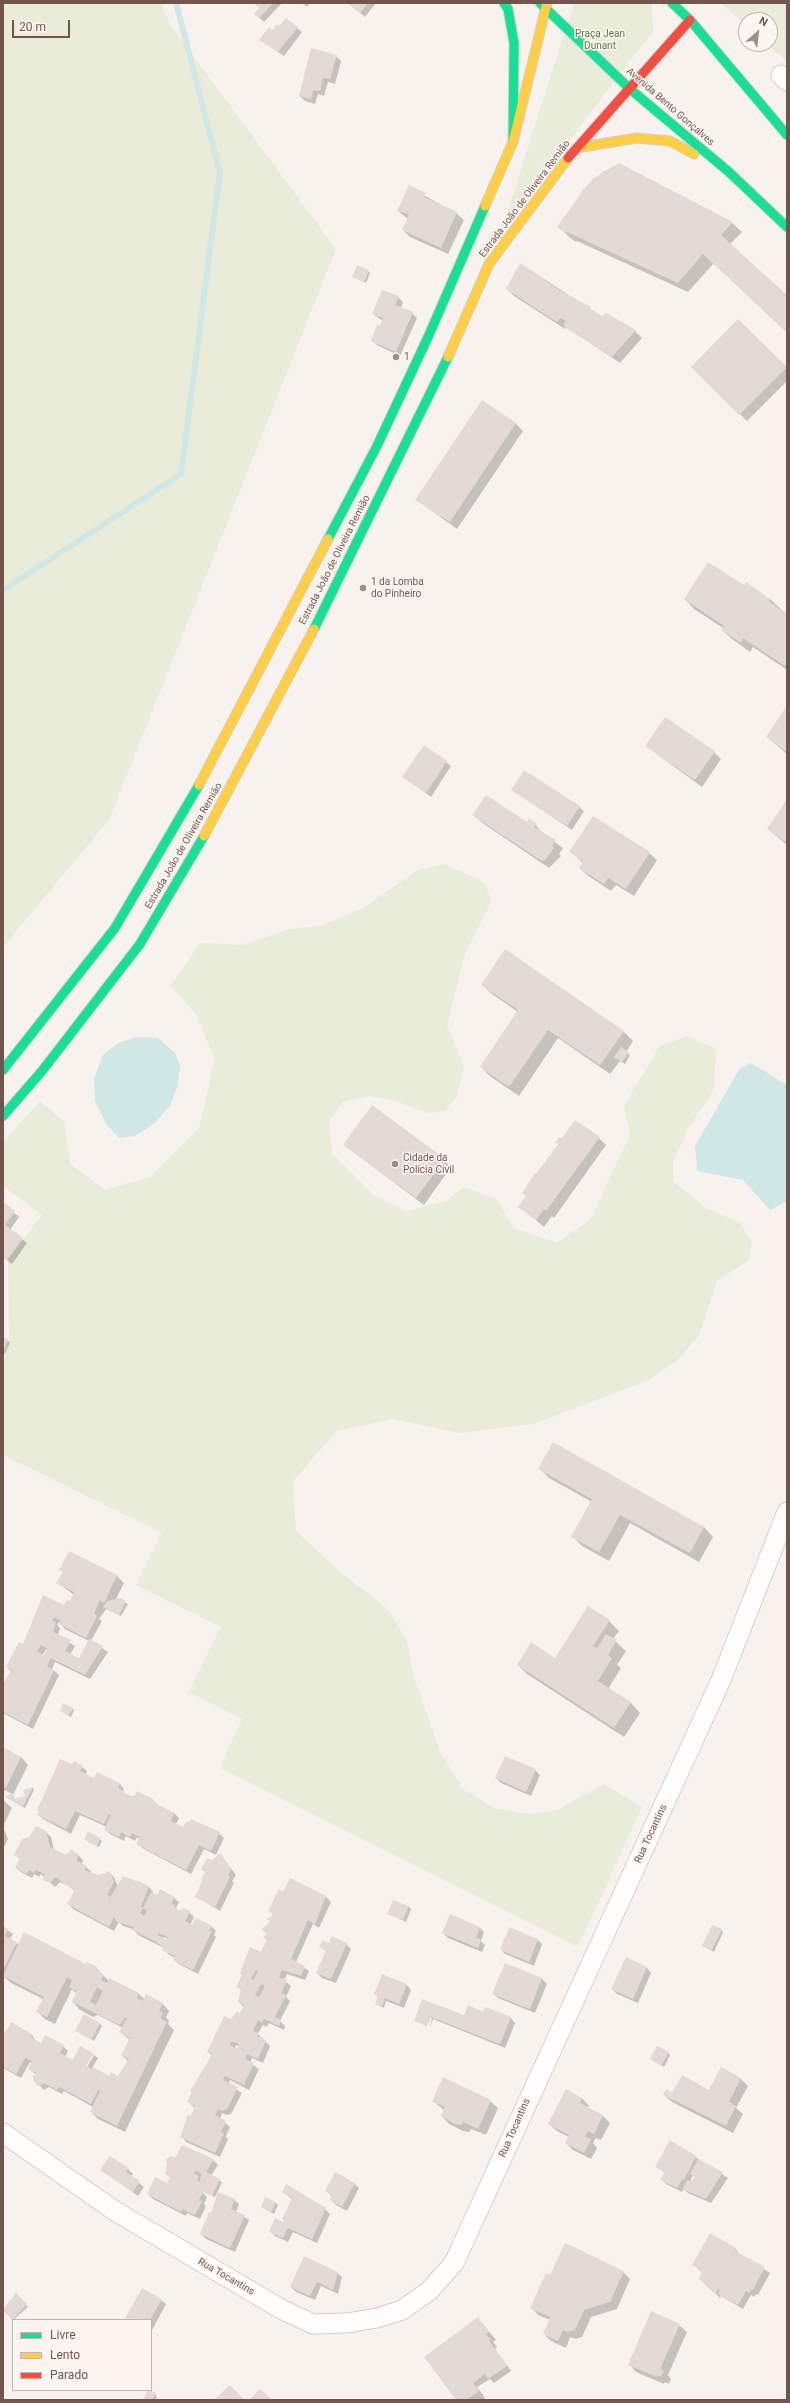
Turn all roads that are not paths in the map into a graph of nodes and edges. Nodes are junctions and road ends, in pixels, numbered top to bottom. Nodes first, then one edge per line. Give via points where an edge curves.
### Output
1 (504, 3) edge
2 (672, 3) edge
3 (544, 5) edge
4 (690, 20) junction
5 (630, 88) junction
6 (787, 136) edge
7 (512, 142) junction
8 (576, 148) junction
9 (729, 172) junction
10 (787, 227) edge
11 (3, 1070) edge
12 (3, 1116) edge
13 (787, 1512) edge
14 (3, 2134) edge

1 - 7 main road via 508,10 514,43
2 - 4 main road
3 - 5 main road, Avenida Bento Gonçalves
3 - 7 main road, Estrada João de Oliveira Remião
4 - 5 main road, Estrada João de Oliveira Remião
4 - 6 main road
5 - 8 main road, Estrada João de Oliveira Remião
5 - 9 main road, Avenida Bento Gonçalves
7 - 11 main road, Estrada João de Oliveira Remião via 429,336 377,446 194,794 115,928
8 - 9 main road via 637,138 670,141
8 - 12 main road, Estrada João de Oliveira Remião via 489,264 454,346 352,555 222,805 186,867 140,944 42,1071
9 - 10 main road, Avenida Bento Gonçalves
13 - 14 street, Rua Tocantins via 722,1680 454,2263 429,2291 402,2310 377,2318 347,2323 313,2324 115,2211

